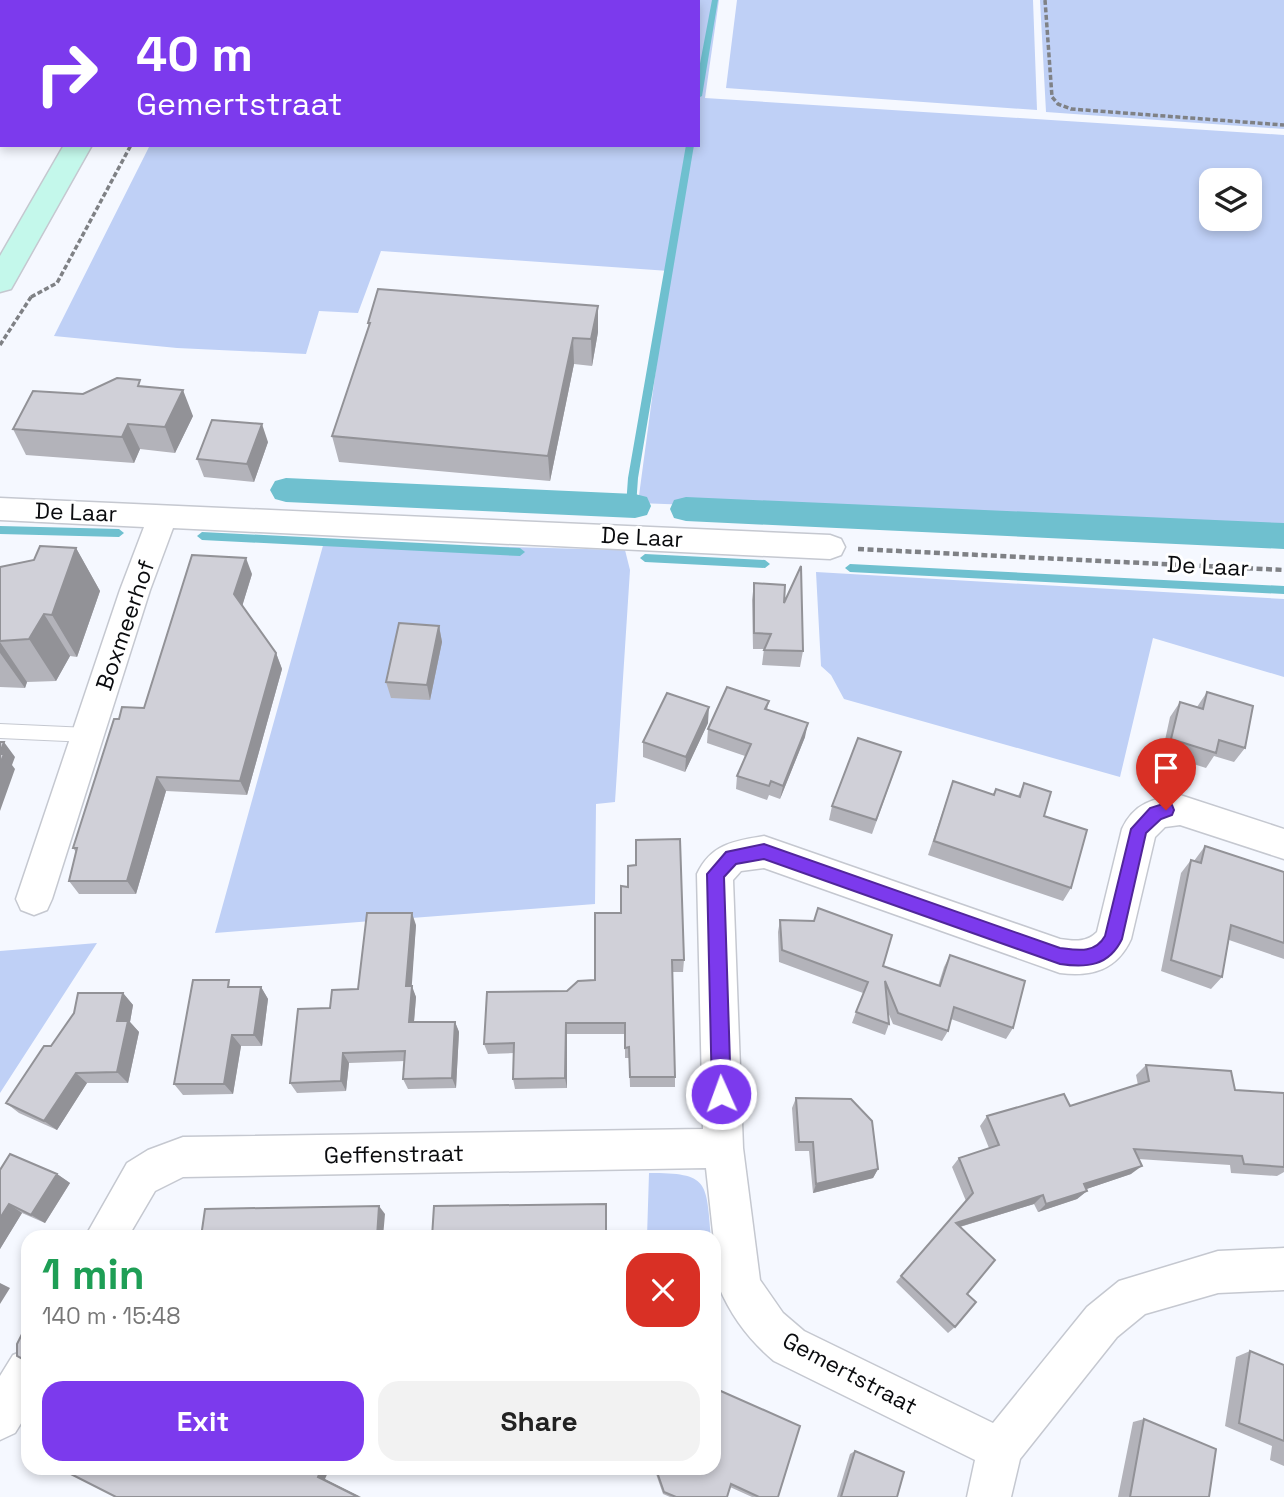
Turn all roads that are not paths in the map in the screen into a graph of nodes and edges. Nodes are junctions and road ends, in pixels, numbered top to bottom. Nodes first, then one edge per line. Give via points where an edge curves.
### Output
1 (77, 147) edge
2 (0, 282) edge
3 (0, 509) edge
4 (163, 515) junction
5 (830, 547) road end
6 (0, 731) edge
7 (88, 735) junction
8 (1284, 844) edge
9 (34, 899) dead end
10 (723, 1149) junction
11 (109, 1230) edge
12 (1284, 1269) edge
13 (21, 1382) edge
14 (0, 1418) edge
15 (1000, 1449) junction
16 (989, 1497) edge

1 - 2 main road
3 - 4 street, De Laar
4 - 5 street, De Laar
4 - 7 street, Boxmeerhof
6 - 7 lane
7 - 9 street, Boxmeerhof
8 - 10 street, Gemertstraat via 1180,810 1156,813 1139,829 1113,939 1097,956 1079,959 764,852 732,857 715,874
10 - 11 street, Geffenstraat via 183,1157 141,1177
10 - 15 street, Gemertstraat via 740,1287 768,1328 789,1346
12 - 15 street via 1218,1272 1133,1296 1102,1322
13 - 14 street
15 - 16 street

